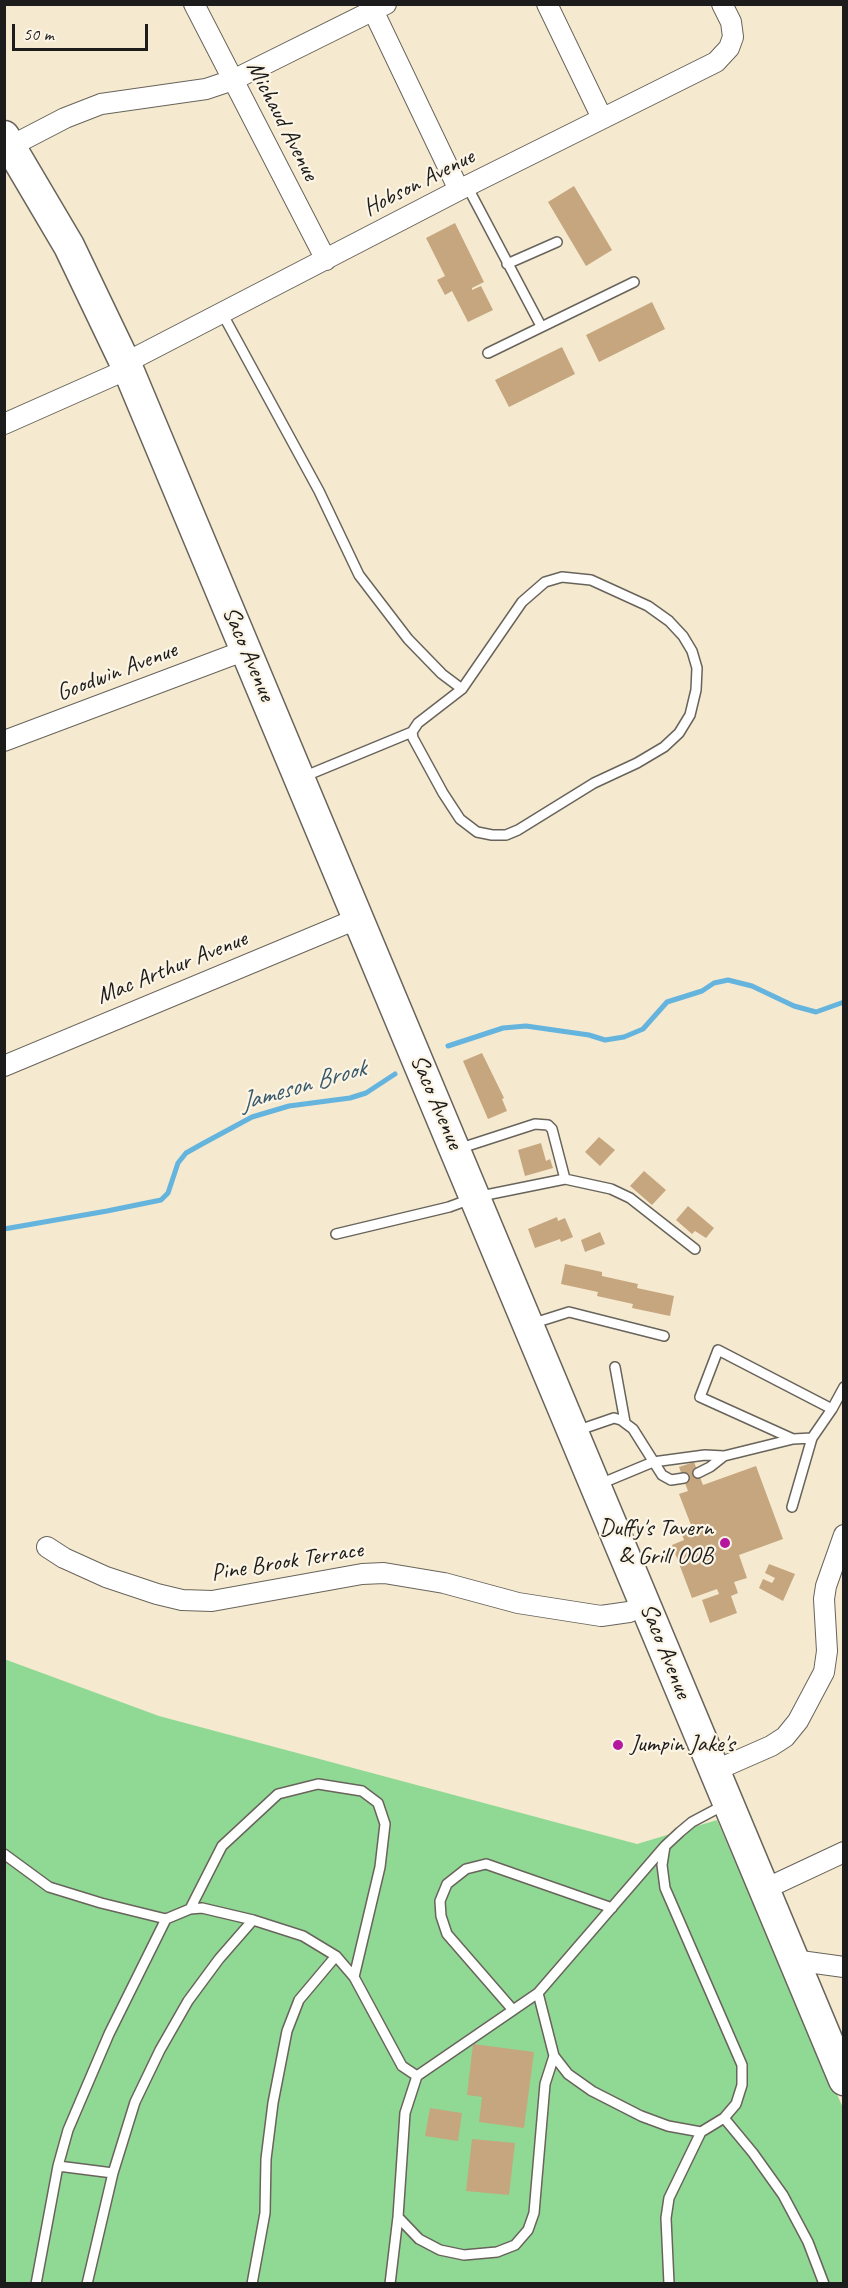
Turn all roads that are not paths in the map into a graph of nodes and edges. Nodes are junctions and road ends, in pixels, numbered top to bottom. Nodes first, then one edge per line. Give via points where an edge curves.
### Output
1 (194, 4) edge
2 (547, 4) edge
3 (722, 4) edge
4 (376, 7) edge
5 (233, 80) junction
6 (602, 118) junction
7 (8, 141) edge
8 (463, 188) junction
9 (558, 242) dead end
10 (326, 260) junction
11 (507, 264) junction
12 (634, 282) dead end
13 (222, 313) junction
14 (541, 326) junction
15 (488, 353) dead end
16 (127, 366) junction
17 (4, 424) edge
18 (246, 650) junction
19 (462, 689) junction
20 (412, 732) junction
21 (4, 741) edge
22 (300, 778) junction
23 (359, 918) junction
24 (4, 1066) edge
25 (456, 1149) junction
26 (565, 1179) junction
27 (476, 1197) junction
28 (336, 1234) dead end
29 (695, 1249) dead end
30 (529, 1324) junction
31 (664, 1336) dead end
32 (615, 1367) dead end
33 (843, 1387) edge
34 (832, 1409) junction
35 (625, 1422) junction
36 (574, 1432) junction
37 (812, 1438) junction
38 (793, 1439) junction
39 (724, 1456) junction
40 (653, 1462) junction
41 (698, 1473) dead end
42 (684, 1479) dead end
43 (595, 1486) junction
44 (792, 1507) dead end
45 (843, 1535) edge
46 (47, 1547) dead end
47 (646, 1605) junction
48 (714, 1771) junction
49 (729, 1803) junction
50 (665, 1846) junction
51 (843, 1852) edge
52 (4, 1854) edge
53 (765, 1889) junction
54 (612, 1908) junction
55 (190, 1909) junction
56 (166, 1919) junction
57 (253, 1920) junction
58 (336, 1956) junction
59 (794, 1960) junction
60 (843, 1967) edge
61 (354, 1977) junction
62 (538, 1993) junction
63 (513, 2010) junction
64 (554, 2056) junction
65 (417, 2076) junction
66 (843, 2080) edge
67 (724, 2118) junction
68 (701, 2132) junction
69 (58, 2166) junction
70 (113, 2173) junction
71 (398, 2217) junction
72 (36, 2283) edge
73 (87, 2283) edge
74 (252, 2283) edge
75 (390, 2283) edge
76 (669, 2283) edge
77 (824, 2283) edge

1 - 5 street, Michaud Avenue
2 - 6 street
3 - 6 street, Hobson Avenue via 732,27 731,43 725,54
4 - 5 street
4 - 8 street
5 - 7 street via 206,89 101,104
5 - 10 street, Michaud Avenue
6 - 8 street, Hobson Avenue
7 - 16 main road, Saco Avenue via 74,254
8 - 10 street, Hobson Avenue
8 - 11 lane
9 - 11 lane
10 - 13 street, Hobson Avenue
11 - 14 lane
12 - 14 lane
13 - 16 street, Hobson Avenue
13 - 19 lane via 314,481 359,575 408,639
14 - 15 lane
16 - 17 street, Hobson Avenue
16 - 18 main road, Saco Avenue
18 - 21 street, Goodwin Avenue
18 - 22 main road, Saco Avenue
19 - 20 lane
19 - 20 lane via 522,602 545,582 562,577 591,580 648,606 683,636 697,669 690,715 664,747 506,835 477,832 460,819 423,759
20 - 22 lane
22 - 23 main road, Saco Avenue
23 - 24 street, Mac Arthur Avenue
23 - 25 main road, Saco Avenue
25 - 26 lane via 542,1123 552,1129
25 - 27 main road, Saco Avenue
26 - 27 lane
26 - 29 lane via 611,1189 630,1198
27 - 28 lane
27 - 30 main road, Saco Avenue
30 - 31 lane via 569,1312
30 - 36 main road, Saco Avenue
32 - 35 lane
33 - 34 lane
34 - 37 lane
34 - 38 lane via 718,1350 700,1397
35 - 36 lane via 614,1418
35 - 40 lane
36 - 43 main road, Saco Avenue
37 - 38 lane
37 - 44 lane
38 - 39 lane
39 - 40 lane
39 - 41 lane
40 - 42 lane via 666,1478
40 - 43 lane
43 - 47 main road, Saco Avenue
45 - 48 street via 825,1592 824,1672 798,1721 771,1746
46 - 47 street, Pine Brook Terrace via 106,1577 182,1599 212,1601 384,1573 444,1583 519,1603 601,1616
47 - 48 main road, Saco Avenue
48 - 49 main road, Saco Avenue
49 - 50 lane via 692,1822
49 - 53 main road, Saco Avenue
50 - 54 lane
50 - 67 lane via 665,1888 742,2065 742,2085 736,2104
51 - 53 street
52 - 56 lane via 50,1887
53 - 59 main road, Saco Avenue
54 - 62 lane
54 - 63 lane via 486,1864 466,1869 447,1884 440,1901 447,1934
55 - 56 lane
55 - 57 lane via 202,1908
55 - 61 lane via 222,1846 278,1794 318,1784 362,1791 378,1803 385,1824 380,1866
56 - 69 lane via 109,2034 68,2130
57 - 58 lane via 303,1936
57 - 70 lane via 188,2001 160,2050 135,2102
58 - 61 lane
58 - 74 lane via 299,2000 287,2031 273,2103 265,2213
59 - 60 street
59 - 66 main road, Saco Avenue
61 - 65 lane via 402,2066
62 - 63 lane
62 - 64 lane
63 - 65 lane
64 - 68 lane via 568,2074 592,2091 668,2126
64 - 71 lane via 545,2084 534,2213 528,2230 515,2245 498,2252 464,2255 440,2250 419,2239
65 - 71 lane via 405,2113
67 - 68 lane
67 - 77 lane via 783,2196 808,2242
68 - 76 lane via 669,2198
69 - 70 lane
69 - 72 lane
70 - 73 lane
71 - 75 lane

